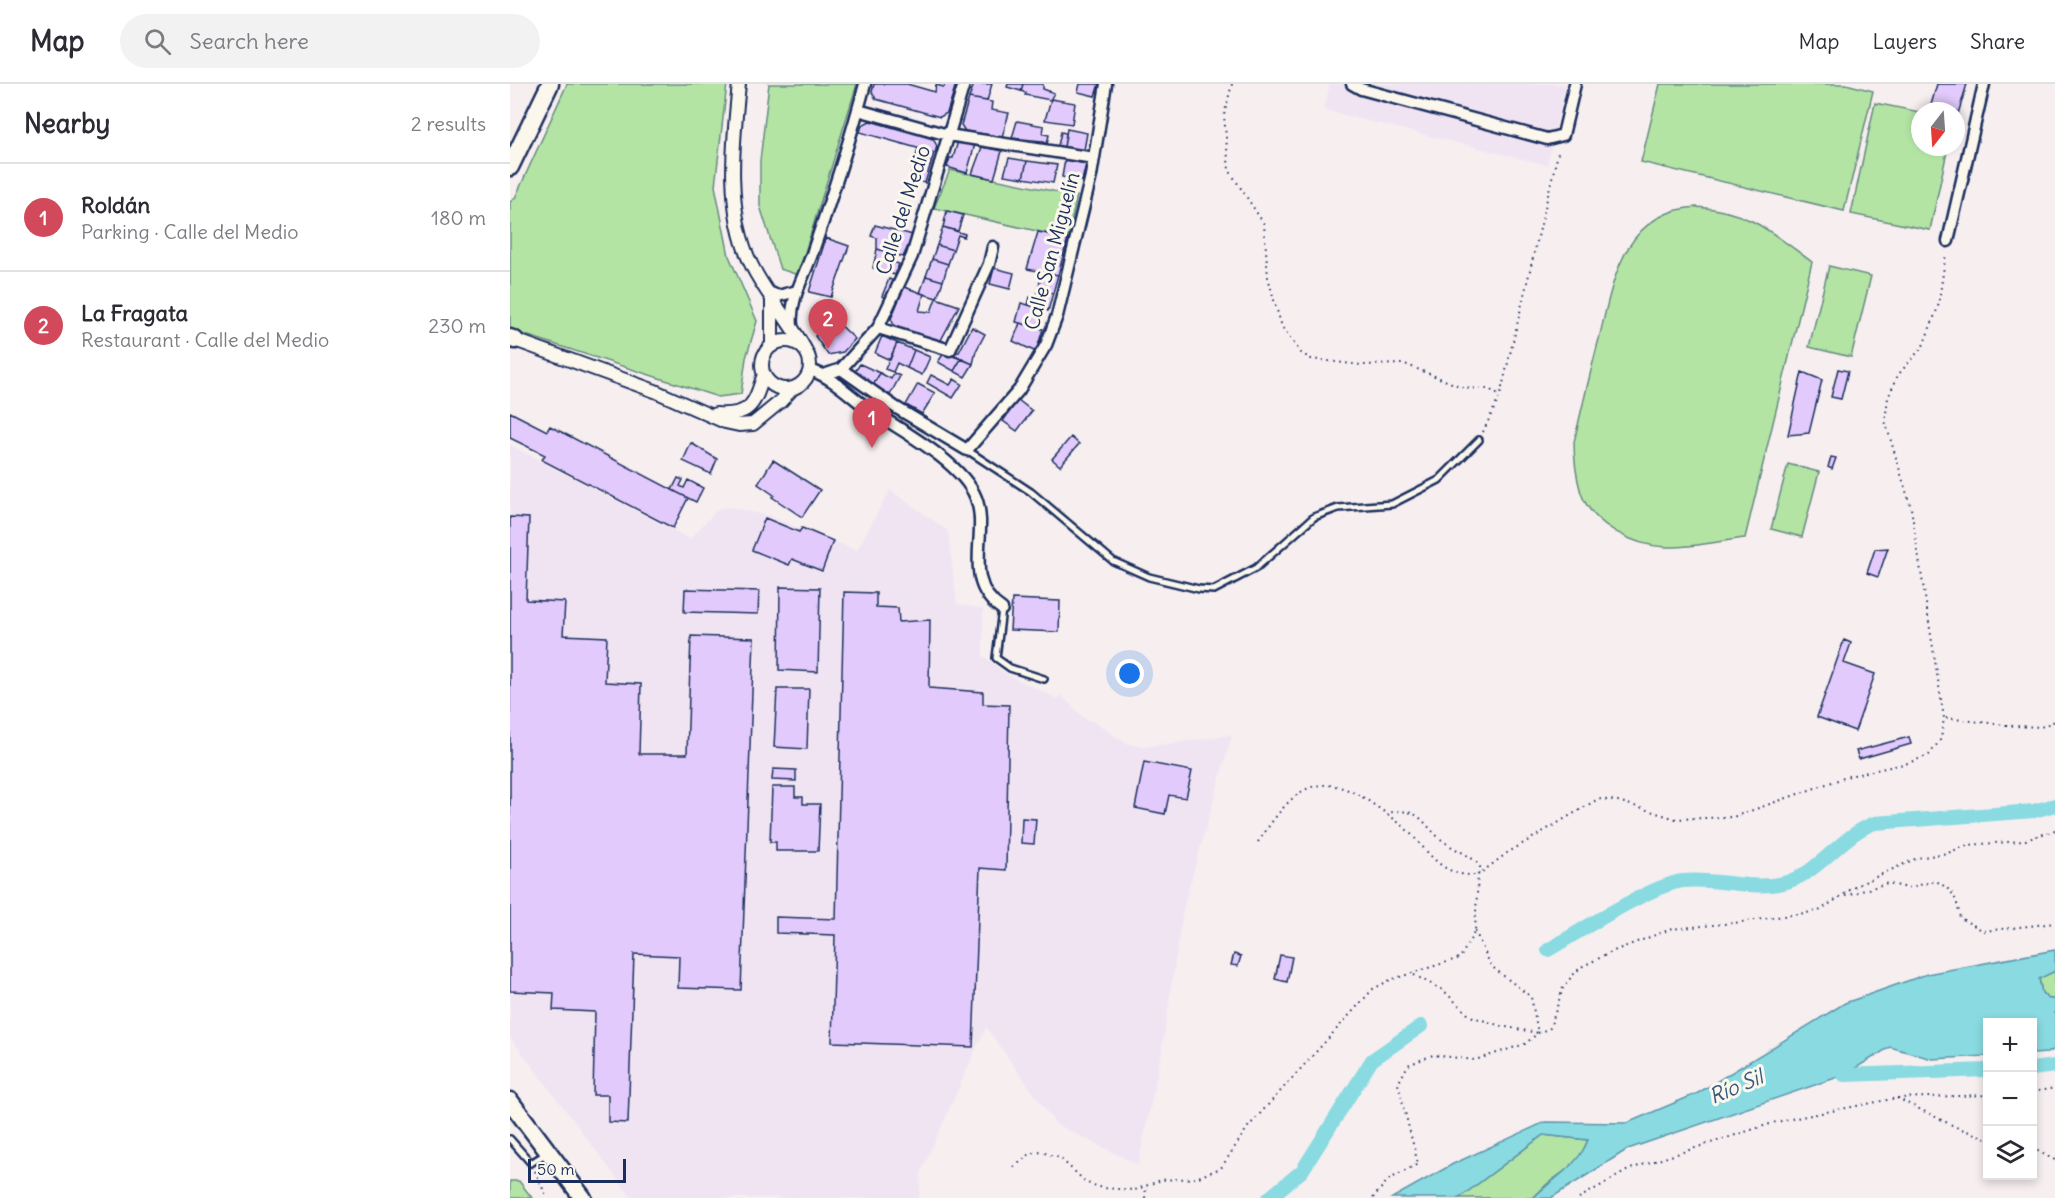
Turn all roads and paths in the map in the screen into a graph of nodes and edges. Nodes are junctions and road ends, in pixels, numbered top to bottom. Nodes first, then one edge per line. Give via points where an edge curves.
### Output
1 (549, 84) edge
2 (740, 84) edge
3 (865, 84) edge
4 (964, 84) edge
5 (1106, 84) edge
6 (1232, 84) edge
7 (1352, 84) edge
8 (1575, 84) edge
9 (1984, 84) edge
10 (858, 110) junction
11 (948, 135) junction
12 (1563, 135) junction
13 (1094, 158) junction
14 (510, 167) edge
15 (1948, 241) joint
16 (993, 247) dead end
17 (797, 291) junction
18 (773, 300) junction
19 (792, 326) junction
20 (878, 328) junction
21 (512, 339) edge
22 (772, 346) junction
23 (806, 351) junction
24 (841, 369) junction
25 (810, 370) junction
26 (764, 374) junction
27 (825, 375) junction
28 (793, 388) junction
29 (1500, 396) junction
30 (709, 413) junction
31 (1479, 440) joint
32 (967, 450) junction
33 (1002, 609) joint
34 (1044, 679) dead end
35 (1944, 718) junction
36 (2055, 721) edge
37 (1387, 813) junction
38 (2055, 830) edge
39 (1258, 842) dead end
40 (1478, 874) junction
41 (1843, 896) junction
42 (2055, 923) edge
43 (1475, 931) junction
44 (1412, 975) junction
45 (1538, 1033) junction
46 (2055, 1088) edge
47 (2037, 1091) edge
48 (1983, 1095) edge
49 (1897, 1098) junction
50 (510, 1101) edge
51 (1983, 1137) edge
52 (510, 1139) edge
53 (2037, 1151) edge
54 (548, 1152) junction
55 (2055, 1160) edge
56 (531, 1163) junction
57 (1014, 1167) dead end
58 (1146, 1186) junction
59 (547, 1198) edge
60 (583, 1198) edge
61 (1145, 1198) edge
62 (1373, 1198) edge
63 (1579, 1198) edge

1 - 14 highway
2 - 18 street via 734,158 737,216 751,264
3 - 10 street
4 - 11 street, Calle del Medio
5 - 13 street, Calle San Miguelín
6 - 29 path via 1224,115 1229,170 1264,224 1274,300 1282,327 1301,353 1311,359 1405,364 1464,388 1489,389
7 - 12 street via 1547,139
8 - 12 street
9 - 15 street
10 - 11 street
10 - 17 street
11 - 13 street
11 - 20 street, Calle del Medio via 912,256
12 - 29 path
13 - 32 street, Calle San Miguelín via 1057,316 1046,345 1019,390
15 - 35 path via 1938,307 1923,346 1898,375 1888,398 1885,421 1911,508
16 - 20 street via 950,350
17 - 18 street
17 - 18 street via 789,302
17 - 19 street via 790,314
18 - 19 street
18 - 22 street
19 - 23 street
20 - 24 street, Calle del Medio
21 - 30 street
22 - 23 street via 788,342
22 - 26 street via 762,362
23 - 25 street
24 - 27 street
24 - 32 street via 903,413
25 - 27 street
25 - 28 street via 804,381
26 - 28 street via 773,385
26 - 30 street via 753,404 744,412
27 - 33 street via 921,442 969,485 980,512 980,579 994,604
28 - 30 street via 753,424 725,422
29 - 31 path
31 - 32 lane via 1439,480 1392,504 1338,508 1314,517 1256,568 1214,590 1172,583 1122,566 1031,492
33 - 34 lane via 996,658 1010,668
35 - 36 path via 2041,727
35 - 40 path via 1941,739 1929,755 1849,776 1733,817 1676,819 1618,801 1598,799
37 - 39 path via 1342,785 1319,784 1281,808
37 - 40 path via 1438,864 1457,874
37 - 40 path via 1411,812 1424,820 1444,842 1474,858 1480,867
38 - 41 path via 2023,842 1967,844 1948,853 1917,858
40 - 43 path
41 - 42 path via 1888,883 1907,888 1936,881 1950,889 1960,918 1983,931
41 - 45 path via 1819,911 1671,929 1616,950 1581,967 1572,976 1563,988 1550,1028
43 - 44 path via 1460,958
43 - 45 path via 1491,966 1531,997
44 - 45 path via 1443,990 1470,1016
44 - 58 path via 1389,980 1373,989 1248,1127 1221,1168 1196,1178 1161,1180
45 - 62 path via 1525,1044 1475,1060 1433,1055 1408,1065 1398,1084 1418,1164 1388,1180
46 - 47 path
48 - 49 path
49 - 51 path
49 - 63 path via 1776,1122 1630,1169
50 - 54 highway
52 - 56 lane
53 - 55 path
54 - 56 lane
54 - 60 highway
56 - 59 path
57 - 58 path via 1030,1153 1042,1152 1060,1158 1087,1183 1135,1190
58 - 61 path

